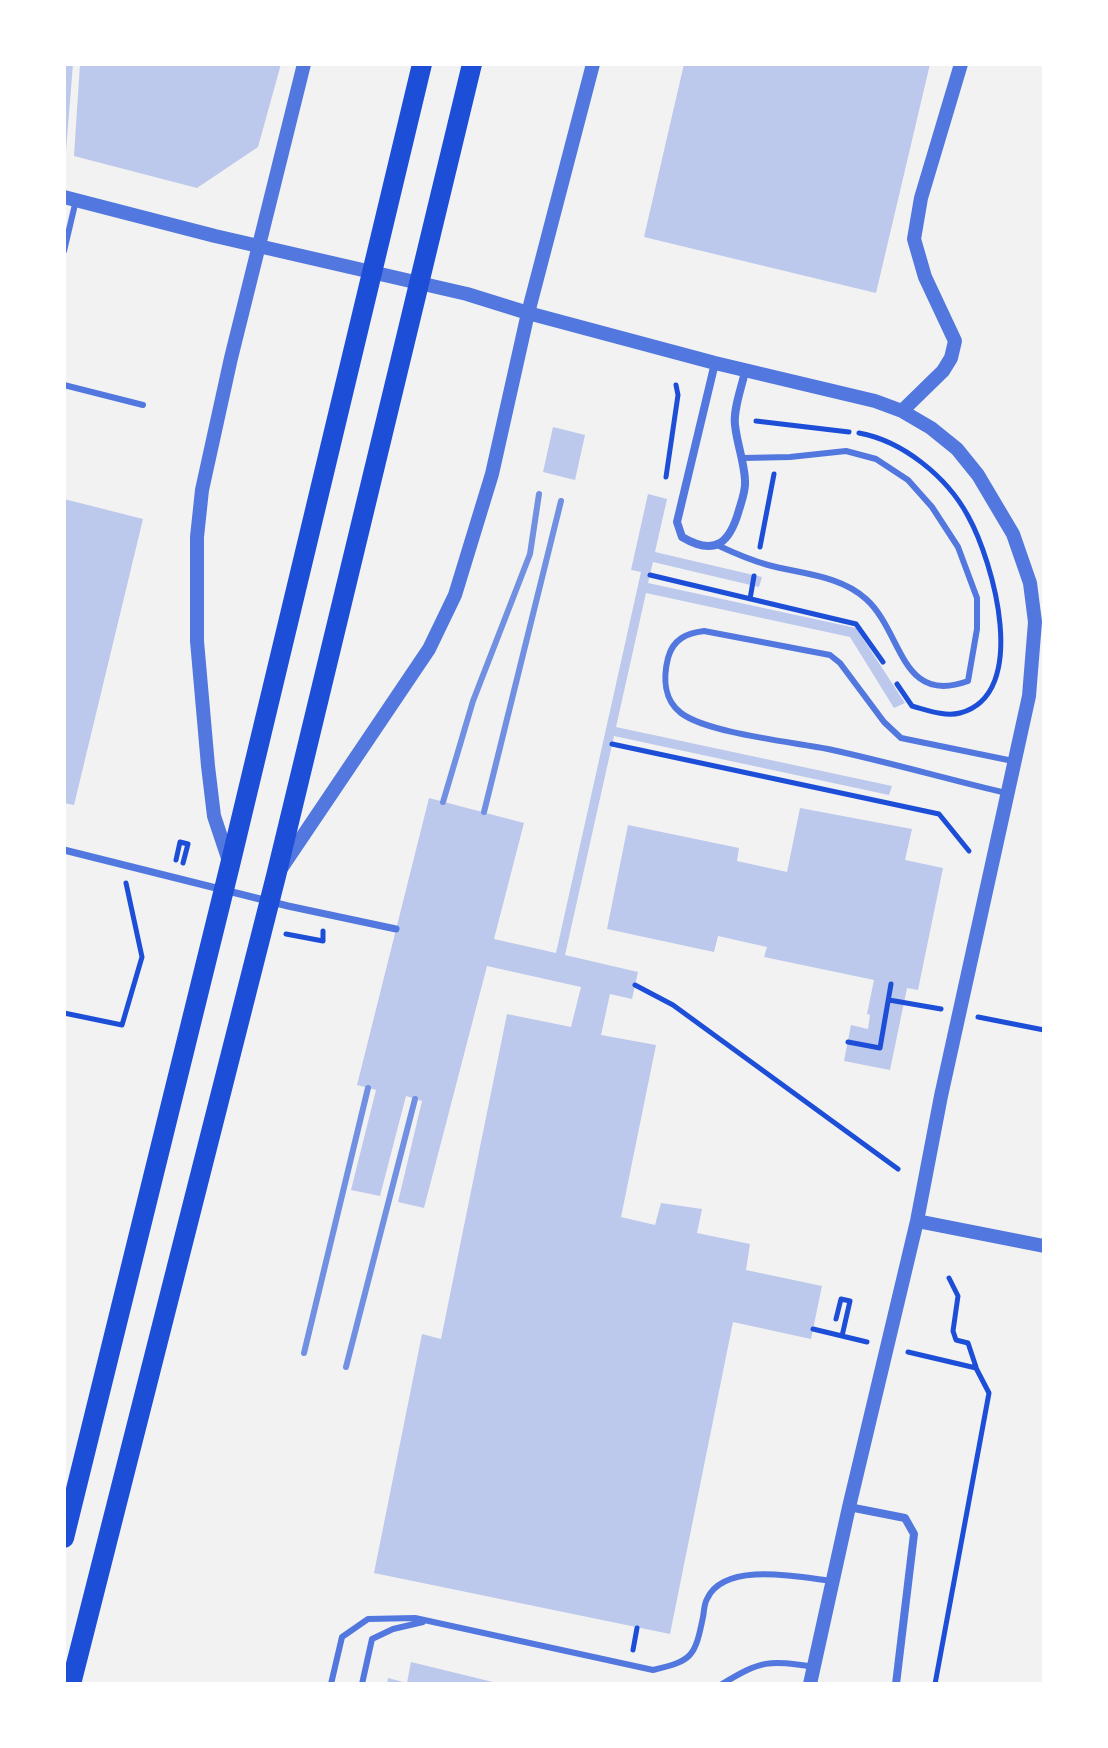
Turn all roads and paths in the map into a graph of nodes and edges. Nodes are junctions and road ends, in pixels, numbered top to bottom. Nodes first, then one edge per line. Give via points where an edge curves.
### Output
1 (304, 64) edge
2 (422, 64) edge
3 (472, 64) edge
4 (593, 64) edge
5 (961, 64) edge
6 (70, 199) edge
7 (260, 246) junction
8 (64, 251) edge
9 (528, 313) junction
10 (715, 363) junction
11 (745, 371) junction
12 (64, 385) edge
13 (676, 385) dead end
14 (143, 405) dead end
15 (902, 411) junction
16 (756, 421) dead end
17 (776, 423) junction
18 (776, 457) junction
19 (743, 458) junction
20 (665, 484) dead end
21 (717, 545) junction
22 (757, 562) junction
23 (650, 575) dead end
24 (750, 599) junction
25 (888, 671) dead end
26 (896, 682) dead end
27 (612, 744) dead end
28 (1016, 762) junction
29 (1009, 794) junction
30 (180, 842) dead end
31 (64, 850) edge
32 (969, 851) dead end
33 (183, 864) dead end
34 (230, 865) junction
35 (123, 866) junction
36 (276, 876) junction
37 (311, 928) dead end
38 (396, 929) dead end
39 (299, 937) dead end
40 (891, 984) dead end
41 (635, 985) dead end
42 (889, 1000) junction
43 (904, 1002) dead end
44 (64, 1013) edge
45 (848, 1042) dead end
46 (898, 1169) dead end
47 (917, 1221) junction
48 (1044, 1246) edge
49 (949, 1278) dead end
50 (836, 1319) dead end
51 (842, 1336) dead end
52 (945, 1361) dead end
53 (976, 1368) junction
54 (849, 1507) junction
55 (64, 1538) edge
56 (833, 1582) junction
57 (429, 1621) junction
58 (814, 1667) junction
59 (71, 1684) edge
60 (331, 1684) edge
61 (362, 1684) edge
62 (722, 1684) edge
63 (810, 1684) edge
64 (896, 1684) edge
65 (935, 1684) edge

1 - 7 street
2 - 34 main road
3 - 36 main road
4 - 9 street
5 - 15 street via 914,239 955,341 943,371
6 - 7 street
6 - 8 lane
7 - 9 street
7 - 34 street via 227,372 197,537 197,641 208,766 214,816
9 - 10 street
9 - 36 street via 492,474 455,595 429,649
10 - 11 street
10 - 21 street via 677,522 682,537 691,543
11 - 15 street via 856,395
11 - 19 street via 734,423
12 - 14 lane
13 - 20 path
15 - 28 street via 948,442 978,475 1024,561 1035,622 1029,696
16 - 17 path
17 - 18 path
17 - 26 path via 895,444 925,466 968,516 996,588 1000,646 992,689 975,707 947,714 912,706
18 - 19 lane
18 - 22 path
18 - 22 lane via 846,451 876,459 908,480 932,507 958,547 977,598 968,681 936,687 915,676 869,601 844,583
19 - 21 street via 745,489 734,529
21 - 22 lane
22 - 24 path
23 - 24 path
24 - 25 path via 856,624
27 - 32 path via 939,814
28 - 29 street
28 - 29 lane via 901,738 830,655 704,631 678,640 665,668 667,695 693,721
29 - 47 street
30 - 33 path via 188,844
31 - 35 street
34 - 55 main road
35 - 38 street
35 - 44 path via 142,957 122,1025
36 - 59 main road
37 - 39 path via 324,931 323,941
40 - 42 path
41 - 46 path via 673,1005
42 - 43 path
42 - 45 path via 880,1048
47 - 48 street
47 - 54 street
49 - 53 path via 958,1296 953,1331 956,1340 968,1343
50 - 51 path via 841,1299 850,1301
52 - 53 path
53 - 65 path via 989,1393
54 - 56 street
54 - 64 street via 905,1518 914,1534
56 - 57 lane via 762,1574 722,1583 707,1597 697,1646 682,1663 653,1670
56 - 58 street
57 - 60 lane via 368,1619 342,1637
57 - 61 lane via 372,1639
58 - 62 lane via 754,1665
58 - 63 street

